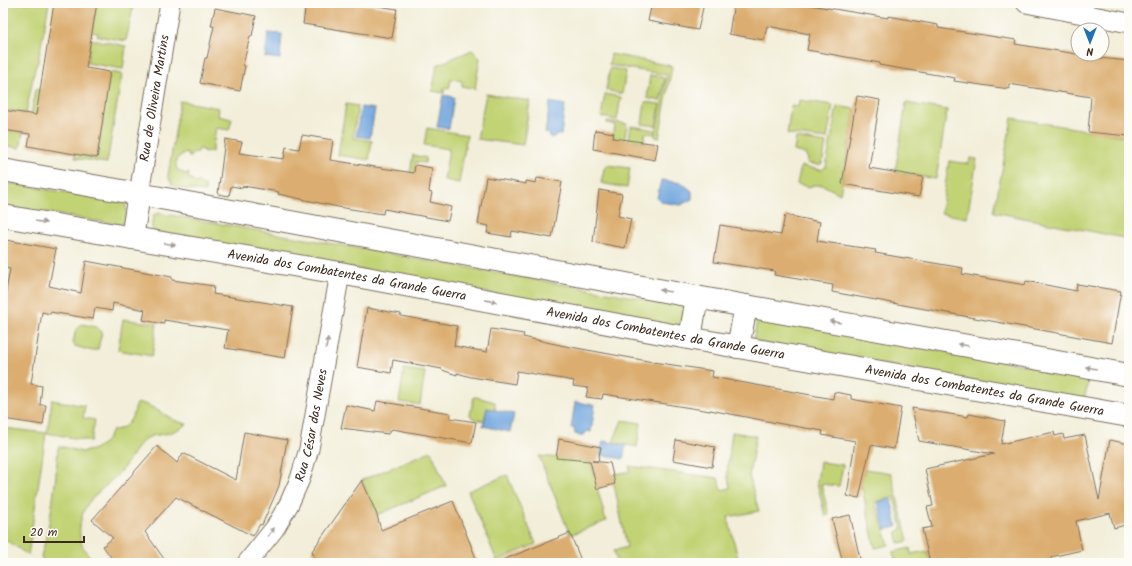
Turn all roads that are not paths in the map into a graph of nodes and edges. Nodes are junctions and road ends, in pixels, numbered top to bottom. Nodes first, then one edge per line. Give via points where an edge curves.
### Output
1 (170, 3) edge
2 (1026, 3) edge
3 (1129, 23) edge
4 (3, 170) edge
5 (139, 194) junction
6 (3, 216) edge
7 (132, 238) junction
8 (340, 273) junction
9 (697, 297) junction
10 (746, 306) junction
11 (690, 338) junction
12 (738, 347) junction
13 (1129, 375) edge
14 (1129, 416) edge
15 (247, 563) edge

1 - 5 street, Rua de Oliveira Martins
2 - 3 street
4 - 5 main road
5 - 7 main road
9 -> 5 main road
6 -> 7 main road, Avenida dos Combatentes da Grande Guerra
7 -> 8 main road, Avenida dos Combatentes da Grande Guerra
8 -> 11 main road, Avenida dos Combatentes da Grande Guerra
15 -> 8 street, Rua César das Neves via 275,528 300,479 309,449
9 - 10 main road
9 - 11 main road
10 - 12 main road
13 -> 10 main road
11 - 12 main road, Avenida dos Combatentes da Grande Guerra
12 - 14 main road, Avenida dos Combatentes da Grande Guerra

